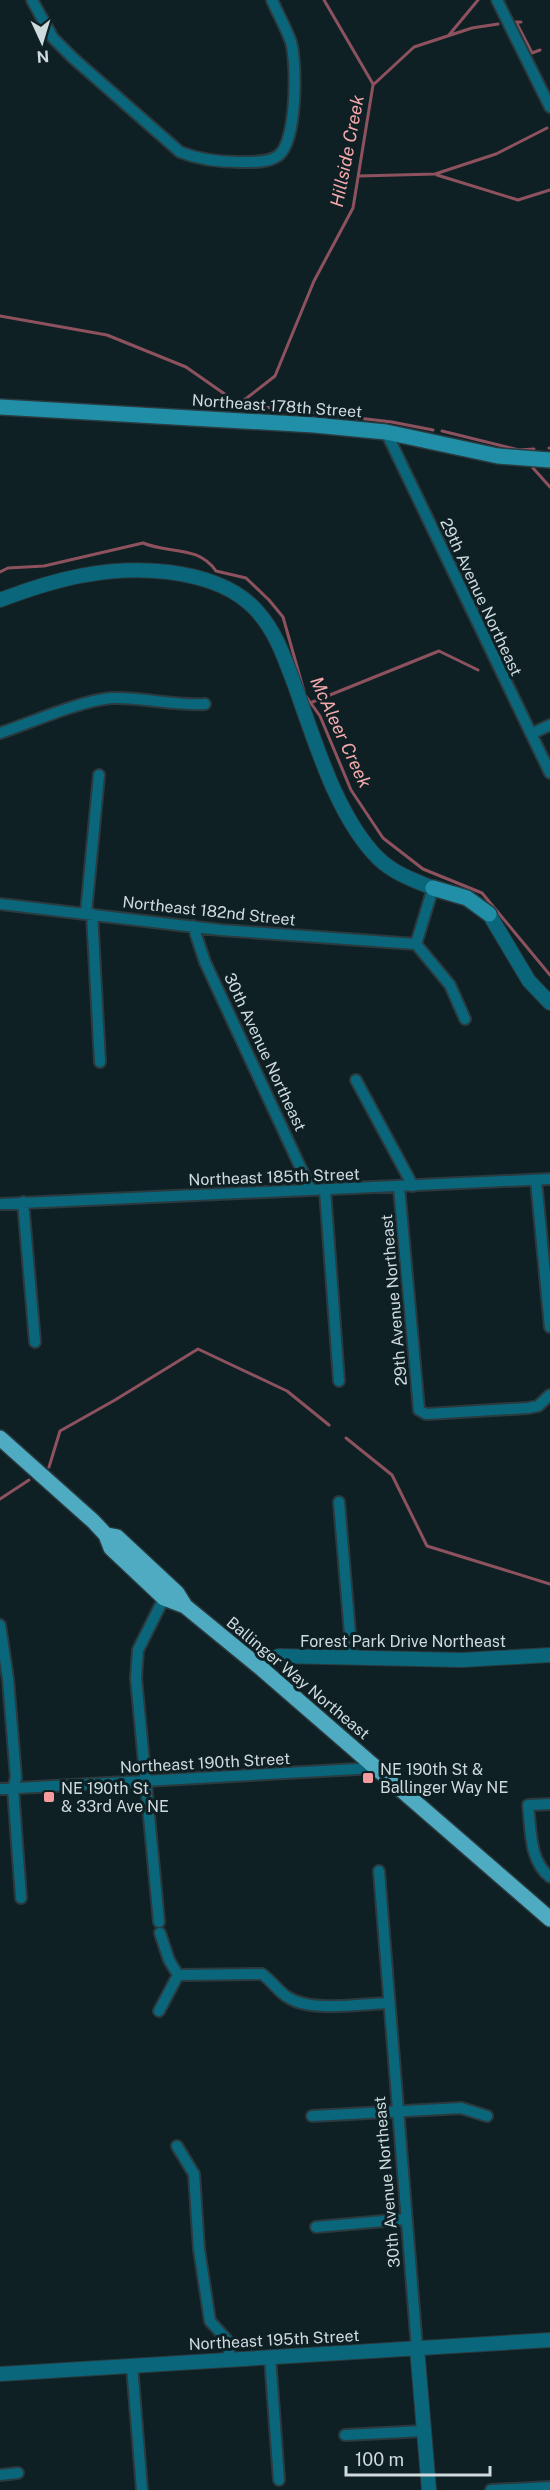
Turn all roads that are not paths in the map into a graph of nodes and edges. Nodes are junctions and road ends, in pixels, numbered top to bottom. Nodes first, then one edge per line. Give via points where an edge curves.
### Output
1 (32, 0) edge
2 (272, 0) edge
3 (497, 0) edge
4 (550, 107) edge
5 (0, 407) edge
6 (386, 432) junction
7 (550, 460) edge
8 (0, 600) edge
9 (205, 704) dead end
10 (550, 725) edge
11 (0, 733) edge
12 (531, 734) junction
13 (550, 773) edge
14 (99, 775) dead end
15 (433, 888) junction
16 (0, 904) edge
17 (89, 913) junction
18 (489, 914) joint
19 (193, 926) junction
20 (416, 944) junction
21 (550, 1003) edge
22 (465, 1019) dead end
23 (100, 1062) dead end
24 (356, 1080) dead end
25 (550, 1179) edge
26 (536, 1180) junction
27 (399, 1186) junction
28 (413, 1186) junction
29 (311, 1190) junction
30 (325, 1190) junction
31 (23, 1203) junction
32 (0, 1204) edge
33 (550, 1327) edge
34 (35, 1342) dead end
35 (339, 1381) dead end
36 (548, 1397) edge
37 (0, 1438) edge
38 (339, 1502) dead end
39 (106, 1535) junction
40 (164, 1598) junction
41 (185, 1606) junction
42 (0, 1624) edge
43 (550, 1654) edge
44 (352, 1658) junction
45 (262, 1669) junction
46 (375, 1768) junction
47 (147, 1781) junction
48 (14, 1788) junction
49 (0, 1789) edge
50 (550, 1804) edge
51 (379, 1871) dead end
52 (550, 1877) edge
53 (21, 1898) dead end
54 (550, 1919) edge
55 (178, 1975) junction
56 (388, 2003) junction
57 (159, 2011) dead end
58 (397, 2111) junction
59 (312, 2116) dead end
60 (487, 2116) dead end
61 (177, 2146) dead end
62 (406, 2219) junction
63 (316, 2227) dead end
64 (550, 2340) edge
65 (417, 2348) junction
66 (270, 2357) junction
67 (230, 2359) junction
68 (132, 2366) junction
69 (0, 2374) edge
70 (424, 2431) junction
71 (345, 2435) dead end
72 (18, 2474) dead end
73 (0, 2475) edge
74 (279, 2480) dead end
75 (550, 2487) edge
76 (142, 2490) edge
77 (429, 2490) edge
78 (491, 2490) edge

1 - 2 street via 53,38 180,152 199,159 246,162 279,156 291,128 291,43
3 - 4 street
5 - 6 main road, Northeast 178th Street
6 - 7 main road, Northeast 178th Street via 498,456
6 - 12 street, 29th Avenue Northeast
8 - 15 street via 55,580 137,570 191,575 234,592 256,610 275,635 330,781 353,825 378,858 401,876
9 - 11 street via 109,698
10 - 12 street
12 - 13 street, 29th Avenue Northeast
14 - 17 street
15 - 18 main road via 467,898
15 - 20 street
16 - 17 street, Northeast 182nd Street
17 - 19 street, Northeast 182nd Street
17 - 23 street
18 - 21 street via 529,981
19 - 20 street, Northeast 182nd Street
19 - 29 street, 30th Avenue Northeast via 205,962
20 - 22 street via 450,985
24 - 28 street
25 - 26 street, Northeast 185th Street
26 - 28 street, Northeast 185th Street
26 - 33 street
27 - 28 street, Northeast 185th Street
27 - 30 street, Northeast 185th Street
27 - 36 street, 29th Avenue Northeast via 419,1410 426,1414 528,1408 538,1406
29 - 30 street, Northeast 185th Street
29 - 31 street, Northeast 185th Street
30 - 35 street
31 - 32 street, Northeast 185th Street
31 - 34 street
37 - 39 main road
38 - 44 street
39 - 40 main road via 111,1548
39 - 41 main road via 117,1537 177,1593
40 - 41 main road
40 - 47 street via 136,1661
41 - 45 main road, Ballinger Way Northeast
42 - 48 street via 8,1679
43 - 44 street, Forest Park Drive Northeast via 462,1660
44 - 45 street, Forest Park Drive Northeast via 279,1656
45 - 46 main road, Ballinger Way Northeast
46 - 47 street, Northeast 190th Street
46 - 54 main road, Ballinger Way Northeast
47 - 48 street, Northeast 190th Street
47 - 55 street via 159,1928
48 - 49 street, Northeast 190th Street
48 - 53 street
50 - 52 street via 528,1805 535,1856
51 - 56 street, 30th Avenue Northeast
55 - 56 street via 262,1974 285,1996 316,2006
55 - 57 street
56 - 58 street, 30th Avenue Northeast
58 - 59 street
58 - 60 street via 461,2108
58 - 62 street, 30th Avenue Northeast
61 - 67 street via 194,2174 199,2249 210,2321 228,2341
62 - 63 street
62 - 65 street, 30th Avenue Northeast
64 - 65 street, Northeast 195th Street
65 - 66 street, Northeast 195th Street
65 - 70 street, 30th Avenue Northeast
66 - 67 street, Northeast 195th Street
66 - 74 street
67 - 68 street, Northeast 195th Street
68 - 69 street, Northeast 195th Street
68 - 76 street
70 - 71 street
70 - 77 street, 30th Avenue Northeast
72 - 73 street
75 - 78 street

